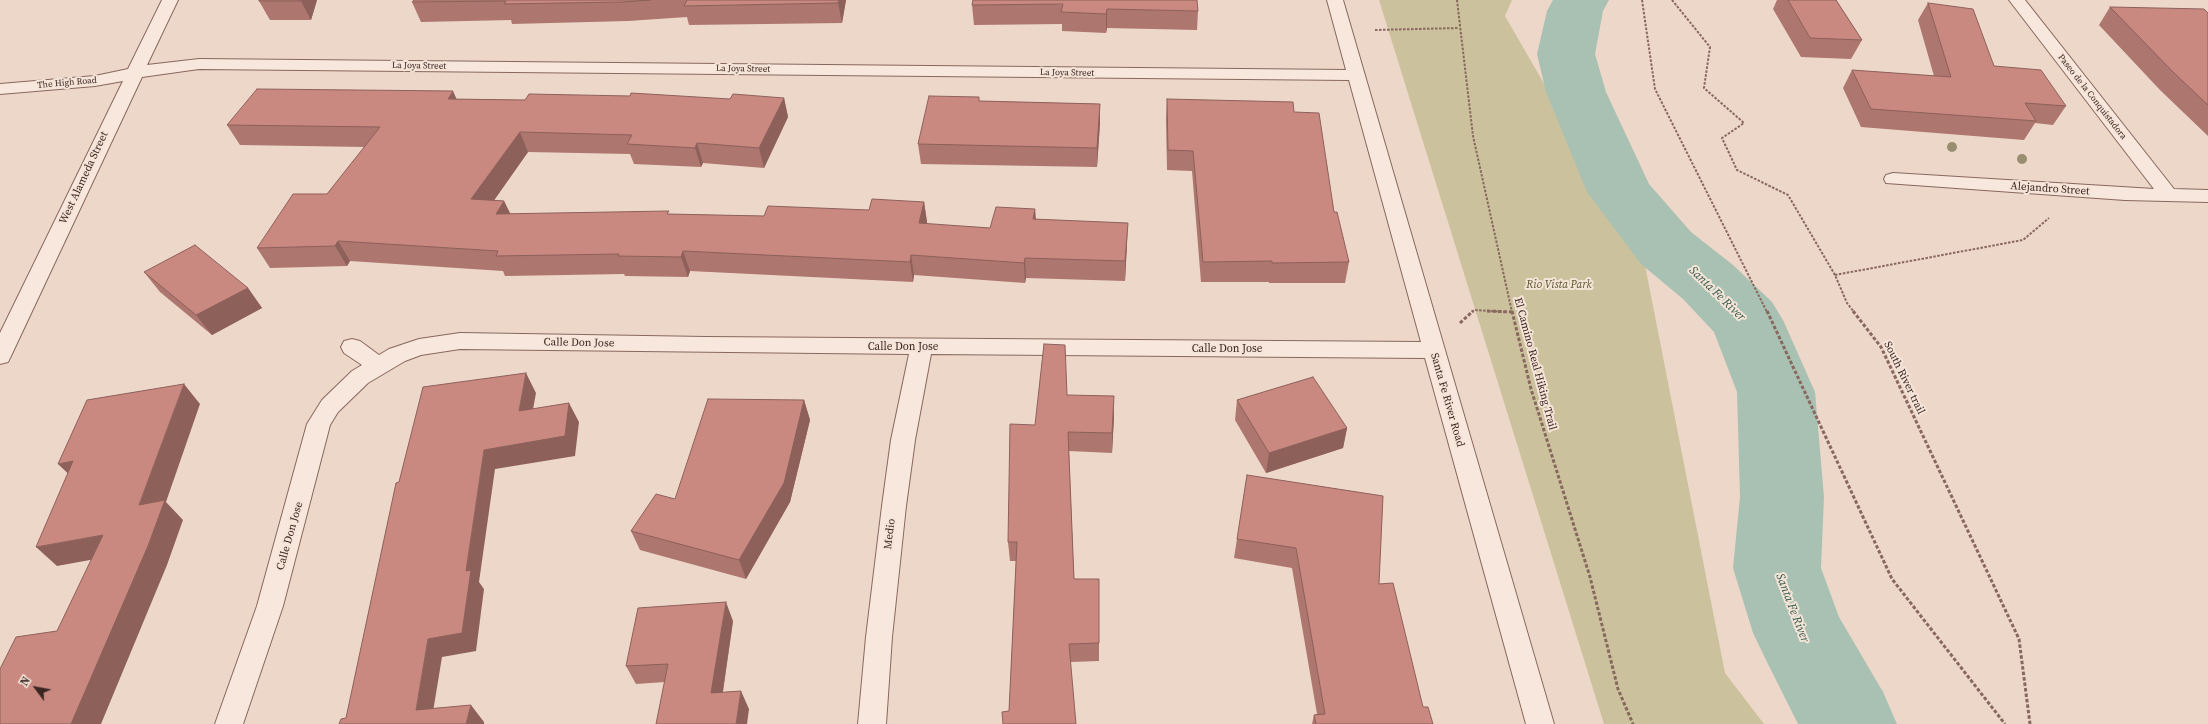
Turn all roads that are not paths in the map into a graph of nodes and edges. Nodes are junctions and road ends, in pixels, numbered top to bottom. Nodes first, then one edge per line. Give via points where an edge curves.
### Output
1 (170, 0) edge
2 (1334, 0) edge
3 (2017, 0) edge
4 (133, 74) junction
5 (1355, 76) junction
6 (0, 89) edge
7 (1893, 179) dead end
8 (2168, 194) junction
9 (2208, 196) edge
10 (352, 346) dead end
11 (921, 347) junction
12 (1433, 350) junction
13 (0, 356) edge
14 (377, 365) junction
15 (229, 724) edge
16 (872, 724) edge
17 (1540, 724) edge

1 - 4 street, West Alameda Street
2 - 5 street, Santa Fe River Road
3 - 8 street, Paseo de la Conquistadora
4 - 5 street, La Joya Street via 199,64
4 - 6 street, The High Road via 95,81
4 - 13 street, West Alameda Street
5 - 12 street, Santa Fe River Road
7 - 8 street, Alejandro Street
8 - 9 street, Alejandro Street
10 - 14 street
11 - 12 street, Calle Don Jose
11 - 14 street, Calle Don Jose via 460,341 419,347
11 - 16 street, Medio via 903,440 894,506
12 - 17 street, Santa Fe River Road
14 - 15 street, Calle Don Jose via 344,391 330,406 319,424 270,606

